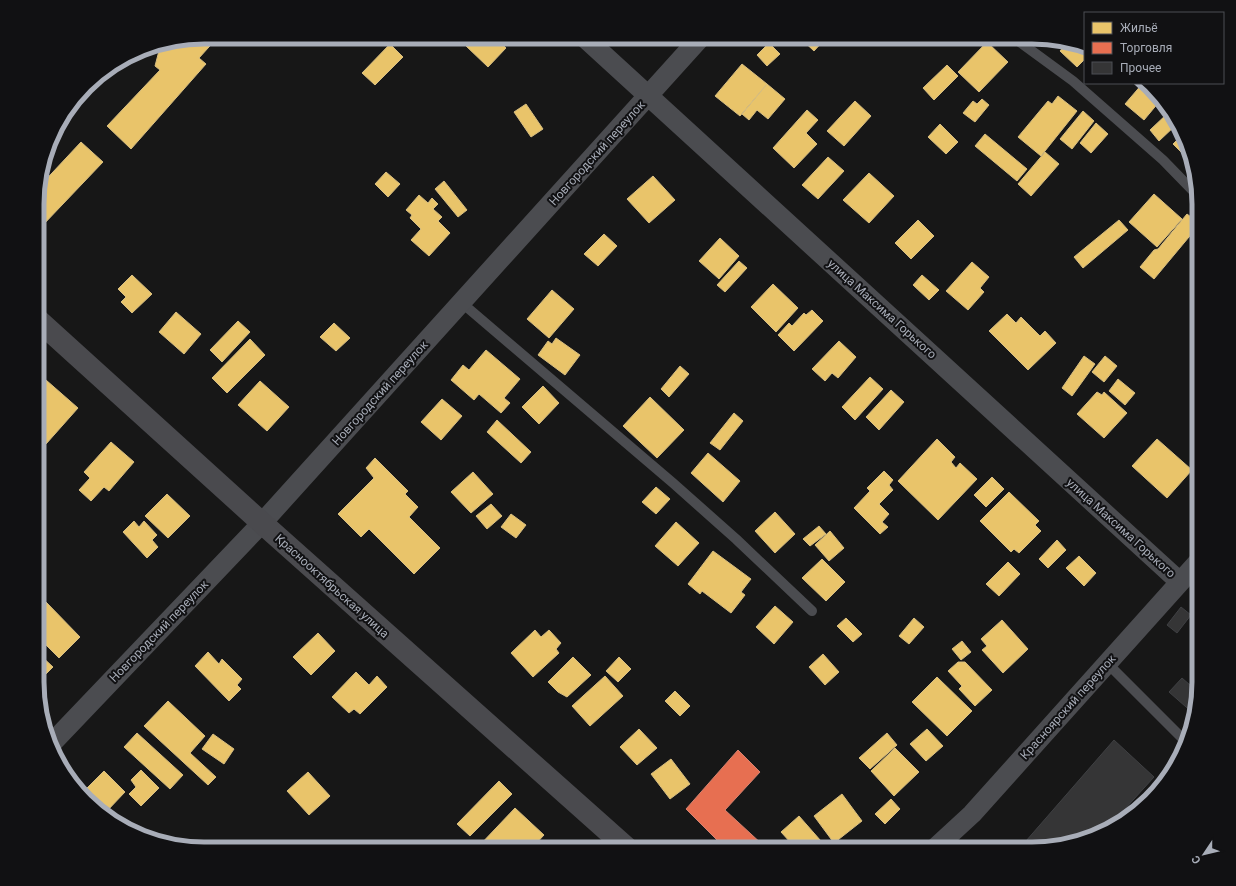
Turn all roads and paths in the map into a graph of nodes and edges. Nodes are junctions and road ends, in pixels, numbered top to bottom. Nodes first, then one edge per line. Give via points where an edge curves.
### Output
1 (592, 44) edge
2 (695, 44) edge
3 (1022, 44) edge
4 (648, 96) junction
5 (1192, 189) edge
6 (462, 303) junction
7 (44, 325) edge
8 (262, 524) junction
9 (1192, 569) edge
10 (1180, 582) junction
11 (812, 611) dead end
12 (1107, 664) junction
13 (1182, 738) edge
14 (55, 740) edge
15 (620, 842) edge
16 (942, 842) edge

1 - 4 street, улица Максима Горького
2 - 4 street, Новгородский переулок
3 - 5 lane via 1078,86 1163,160
4 - 6 street, Новгородский переулок
4 - 10 street, улица Максима Горького
6 - 8 street, Новгородский переулок
6 - 11 lane via 685,494
7 - 8 main road, Краснооктябрьская улица
8 - 14 street, Новгородский переулок
8 - 15 main road, Краснооктябрьская улица
9 - 10 street, Красноярский переулок
10 - 12 street, Красноярский переулок
12 - 13 lane
12 - 16 street, Красноярский переулок via 972,814

